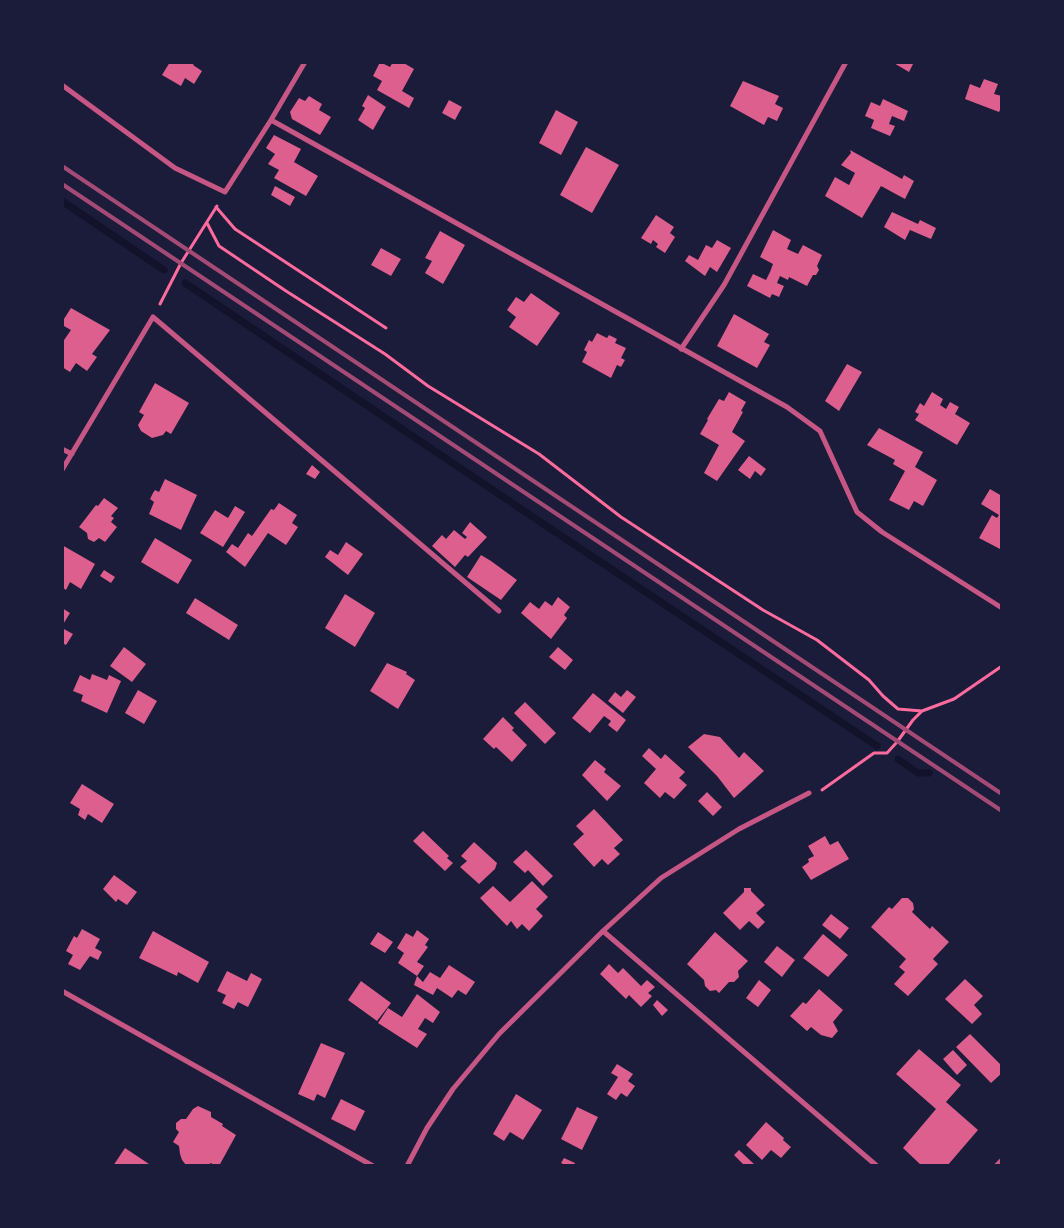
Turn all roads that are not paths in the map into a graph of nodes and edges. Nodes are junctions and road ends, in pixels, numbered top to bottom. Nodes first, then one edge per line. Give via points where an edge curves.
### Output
1 (305, 62) edge
2 (846, 62) edge
3 (62, 85) edge
4 (271, 120) junction
5 (681, 349) junction
6 (62, 449) edge
7 (72, 454) junction
8 (62, 470) edge
9 (1002, 608) edge
10 (499, 610) dead end
11 (809, 793) road end
12 (603, 931) junction
13 (62, 992) edge
14 (1002, 1160) edge
15 (373, 1166) edge
16 (407, 1166) edge
17 (877, 1166) edge
18 (996, 1166) edge

1 - 4 street
2 - 5 street via 724,285
3 - 4 street via 176,168 225,192
4 - 5 street
5 - 9 street via 786,407 820,431 857,512 882,532
6 - 7 street
7 - 8 street
7 - 10 street via 153,317
11 - 12 street via 739,829 661,878
12 - 16 street via 499,1034 452,1089
12 - 17 street
13 - 15 street
14 - 18 street

